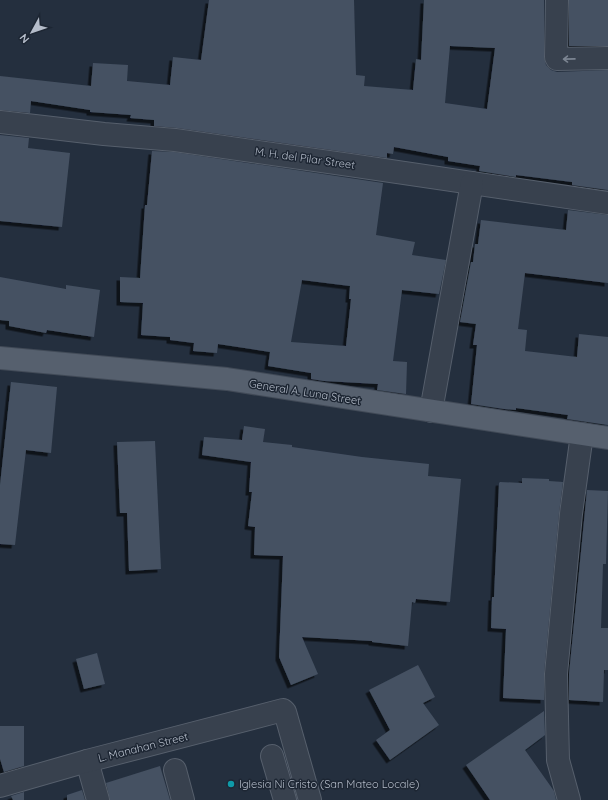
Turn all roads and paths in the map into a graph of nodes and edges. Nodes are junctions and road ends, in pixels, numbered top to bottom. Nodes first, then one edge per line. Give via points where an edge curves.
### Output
1 (557, 0) edge
2 (608, 58) edge
3 (0, 122) edge
4 (472, 183) junction
5 (608, 203) edge
6 (0, 358) edge
7 (431, 411) junction
8 (582, 434) junction
9 (608, 438) edge
10 (272, 756) dead end
11 (87, 761) junction
12 (175, 770) dead end
13 (0, 786) edge
14 (98, 800) edge
15 (182, 800) edge
16 (285, 800) edge
17 (310, 800) edge
18 (569, 800) edge

2 -> 1 street via 557,59
3 - 4 street, M. H. del Pilar Street via 175,140
4 - 5 street, M. H. del Pilar Street
4 - 7 street
6 - 7 main road, General A. Luna Street via 227,379
7 - 8 main road, General A. Luna Street
8 - 9 main road, General A. Luna Street
8 - 18 street via 571,514 556,674 558,760
10 - 16 street
11 - 13 street, L. Manahan Street
11 - 14 street
11 - 17 street, L. Manahan Street via 283,710
12 - 15 street

